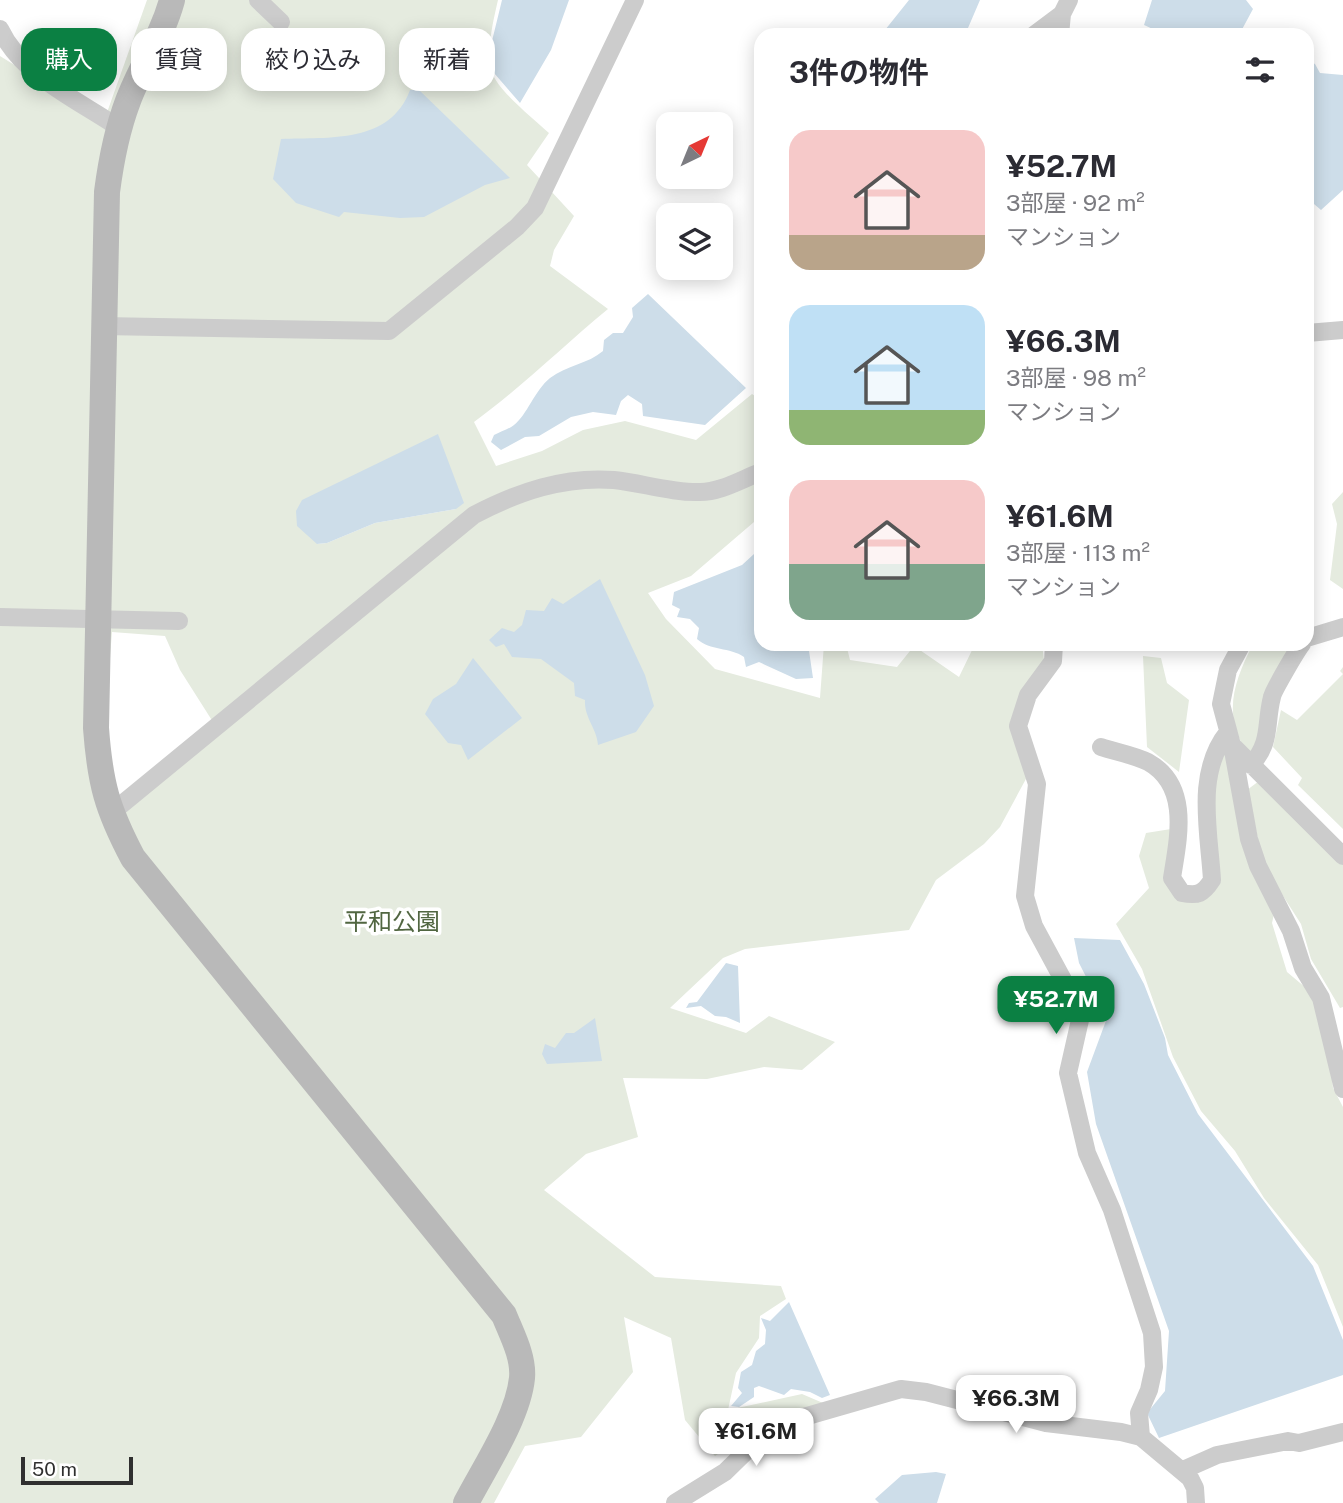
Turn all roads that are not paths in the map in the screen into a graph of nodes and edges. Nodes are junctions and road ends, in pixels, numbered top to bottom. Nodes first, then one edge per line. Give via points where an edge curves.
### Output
1 (172, 0) edge
2 (258, 0) edge
3 (635, 0) edge
4 (1066, 7) edge
5 (281, 22) dead end
6 (1042, 28) edge
7 (1062, 28) edge
8 (0, 29) edge
9 (119, 128) junction
10 (102, 326) junction
11 (1343, 330) edge
12 (1314, 332) edge
13 (754, 475) edge
14 (0, 617) edge
15 (98, 618) junction
16 (179, 621) dead end
17 (1343, 626) edge
18 (1314, 636) edge
19 (1054, 651) edge
20 (1238, 651) edge
21 (1298, 651) edge
22 (1230, 738) junction
23 (1101, 747) dead end
24 (1251, 765) junction
25 (110, 814) junction
26 (1343, 856) edge
27 (1343, 1089) edge
28 (1343, 1432) edge
29 (1141, 1437) junction
30 (1183, 1470) junction
31 (466, 1503) edge
32 (675, 1503) edge
33 (1196, 1503) edge

1 - 9 street
2 - 5 street
3 - 10 street via 535,208 389,331
4 - 6 street
4 - 7 street
8 - 9 street via 9,49 32,71
9 - 10 street via 107,192
10 - 15 street
11 - 12 street
13 - 25 street via 699,492 613,480 553,484 505,499 474,515
14 - 15 street
15 - 16 street
15 - 25 street via 98,754
17 - 18 street
19 - 29 street via 1053,662 1028,695 1018,726 1037,784 1025,896 1034,926 1075,1002 1080,1020 1068,1073 1083,1140 1112,1210 1152,1333 1154,1367 1139,1413
20 - 22 street via 1228,670 1221,704
21 - 24 street via 1272,696 1262,752
22 - 23 street via 1212,758 1207,788 1212,880 1205,892 1196,895 1182,893 1172,878 1179,829 1172,786 1147,762
22 - 24 street
22 - 27 street via 1249,839 1291,930 1303,968 1321,998
24 - 26 street
25 - 31 street via 133,858 505,1315 518,1349 522,1377 514,1405
28 - 30 street via 1217,1455
29 - 30 street
29 - 32 street via 1046,1423 901,1389 783,1423 764,1434 725,1472
30 - 33 street via 1195,1488

